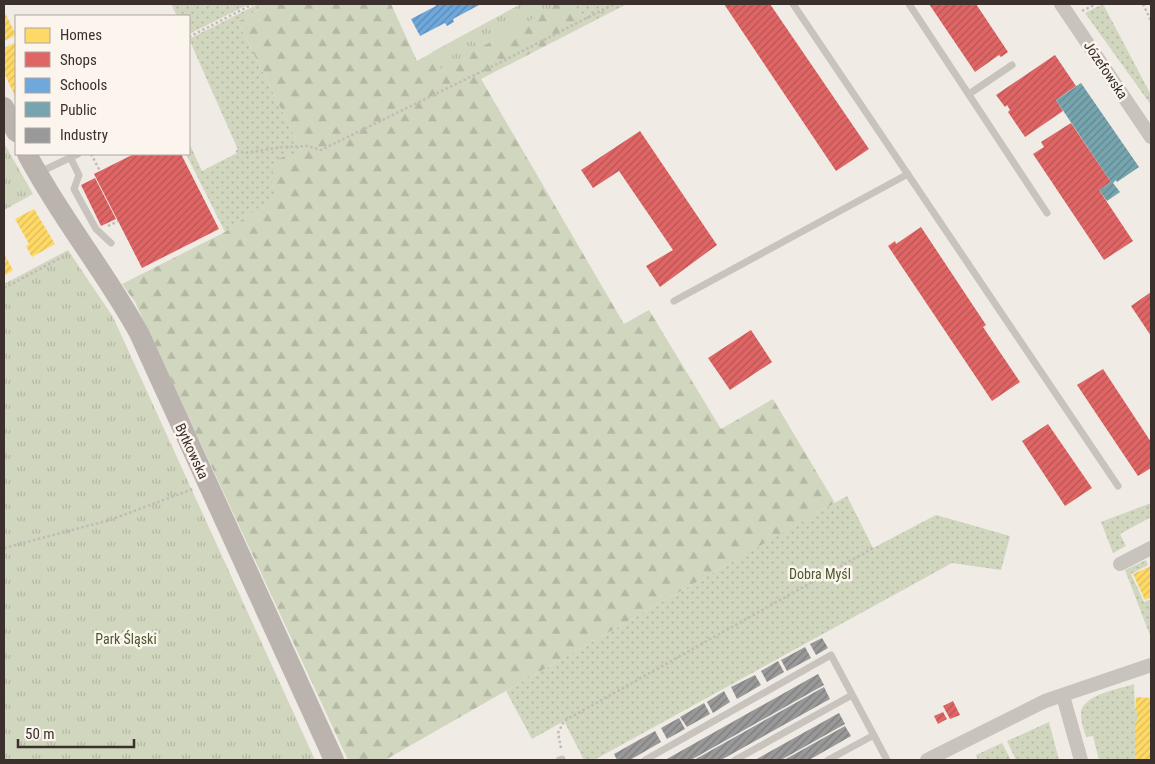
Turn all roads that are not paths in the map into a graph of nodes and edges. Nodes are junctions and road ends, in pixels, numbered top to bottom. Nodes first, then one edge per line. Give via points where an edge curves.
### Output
1 (793, 4) edge
2 (909, 4) edge
3 (1061, 4) edge
4 (1012, 65) dead end
5 (969, 94) junction
6 (4, 107) edge
7 (15, 130) edge
8 (1151, 137) edge
9 (28, 155) edge
10 (75, 155) edge
11 (70, 157) junction
12 (37, 173) junction
13 (908, 174) junction
14 (1047, 213) dead end
15 (111, 243) dead end
16 (674, 301) dead end
17 (1118, 486) dead end
18 (1151, 548) edge
19 (1120, 564) dead end
20 (1151, 664) edge
21 (852, 694) junction
22 (1063, 696) junction
23 (874, 735) junction
24 (334, 760) edge
25 (645, 760) edge
26 (736, 760) edge
27 (828, 760) edge
28 (887, 760) edge
29 (927, 760) edge
30 (1081, 760) edge

1 - 13 lane
2 - 5 lane
3 - 8 street, Józefowska
4 - 5 lane
5 - 14 lane
6 - 7 street
9 - 12 street, Bytkowska
10 - 11 lane
11 - 12 lane
11 - 15 lane via 78,174 74,189 96,229
12 - 24 street, Bytkowska via 139,333
13 - 16 lane
13 - 17 lane
18 - 19 street
20 - 22 street
21 - 23 lane
21 - 25 lane via 831,655
21 - 26 lane
22 - 29 street via 1026,710
22 - 30 street
23 - 27 lane
23 - 28 lane

